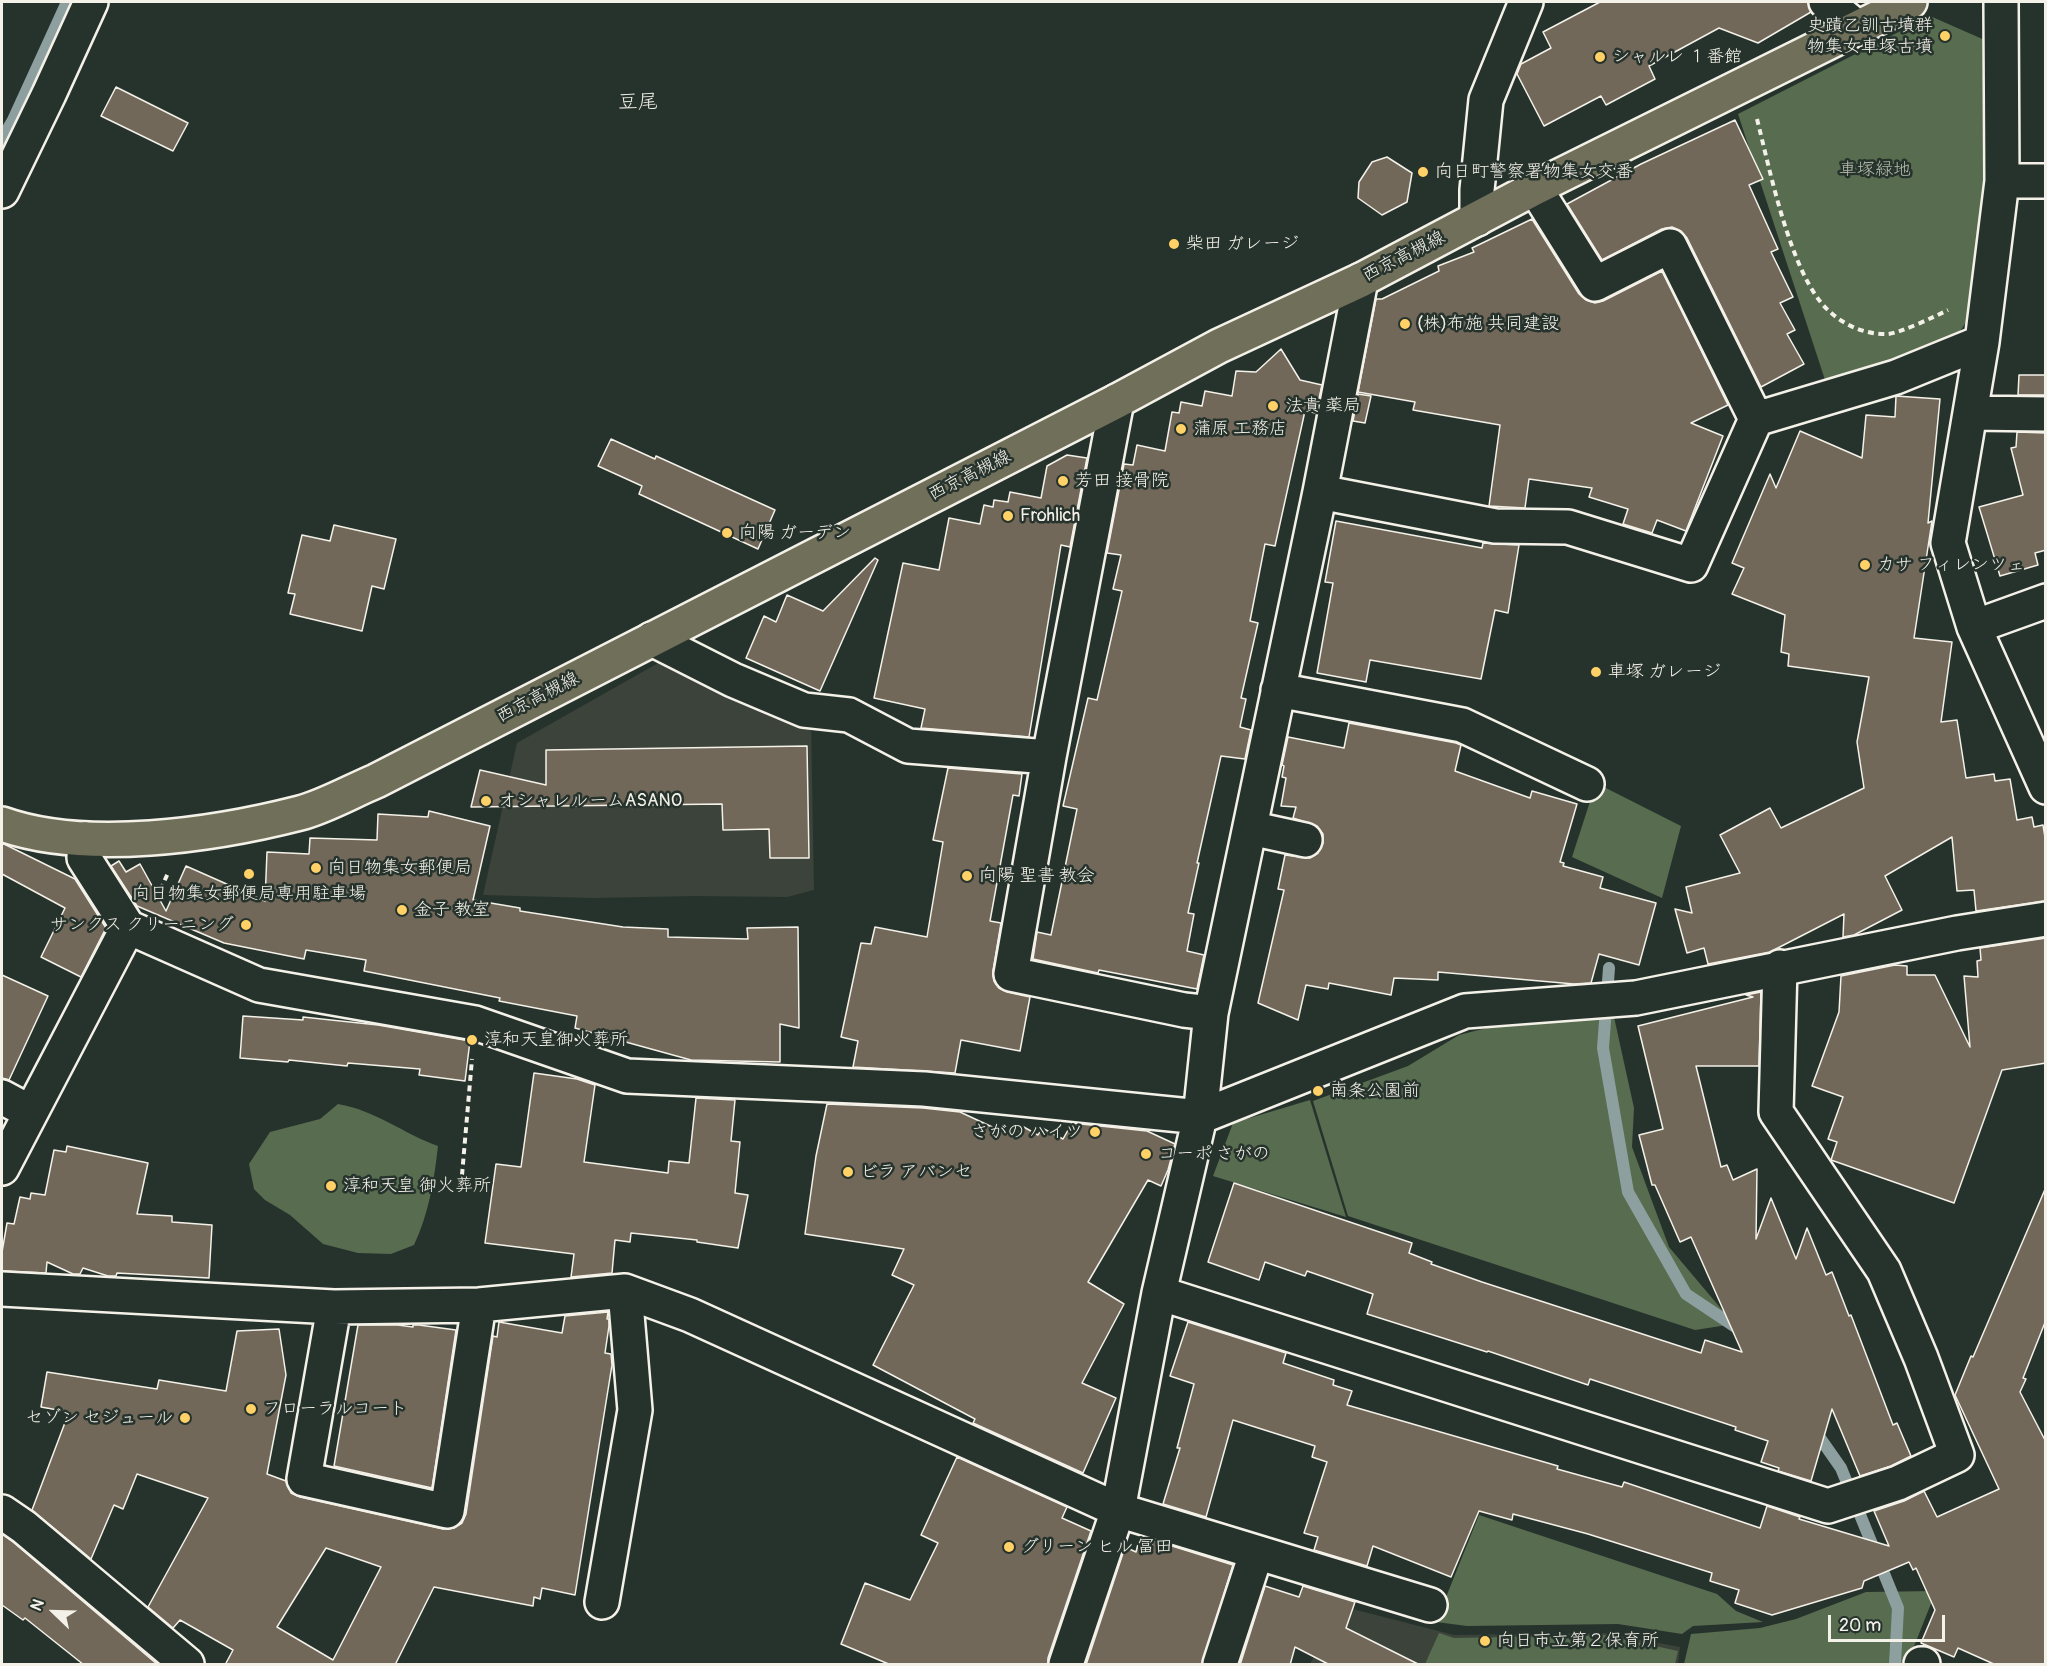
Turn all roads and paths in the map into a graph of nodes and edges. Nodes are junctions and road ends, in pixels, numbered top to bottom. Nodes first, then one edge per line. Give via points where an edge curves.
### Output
1 (91, 2) edge
2 (1526, 2) edge
3 (1826, 2) edge
4 (1910, 2) edge
5 (2001, 2) edge
6 (1858, 28) junction
7 (1755, 109) dead end
8 (2002, 181) junction
9 (2046, 181) edge
10 (1534, 188) junction
11 (2, 191) edge
12 (1477, 219) junction
13 (1361, 279) junction
14 (1951, 309) dead end
15 (1982, 342) junction
16 (1117, 401) junction
17 (1970, 413) junction
18 (2046, 414) edge
19 (1756, 418) junction
20 (1320, 492) junction
21 (2046, 601) edge
22 (1974, 627) junction
23 (652, 639) junction
24 (1278, 690) junction
25 (1049, 757) junction
26 (1587, 784) dead end
27 (2046, 787) edge
28 (2, 824) edge
29 (1250, 828) junction
30 (184, 836) junction
31 (85, 839) junction
32 (1305, 840) dead end
33 (2046, 920) edge
34 (128, 927) junction
35 (1780, 967) junction
36 (1211, 1013) junction
37 (472, 1058) dead end
38 (2, 1097) edge
39 (30, 1112) junction
40 (1200, 1117) junction
41 (2, 1168) edge
42 (462, 1175) dead end
43 (2, 1289) edge
44 (625, 1291) junction
45 (1159, 1293) junction
46 (480, 1305) junction
47 (334, 1307) junction
48 (1118, 1510) junction
49 (2, 1512) edge
50 (1256, 1554) junction
51 (602, 1602) dead end
52 (1430, 1605) dead end
53 (187, 1665) edge
54 (1066, 1665) edge
55 (1220, 1665) edge

1 - 11 street
2 - 12 street via 1486,100
3 - 6 street
4 - 6 main road, 西京高槻線
5 - 8 street
6 - 10 main road, 西京高槻線
7 - 14 path via 1800,267 1828,311 1868,333 1891,334
8 - 9 street
8 - 15 street
10 - 12 main road, 西京高槻線
10 - 19 street via 1595,284 1670,246
12 - 13 main road, 西京高槻線
13 - 16 main road, 西京高槻線 via 1219,346
13 - 20 street
15 - 17 street
15 - 19 street via 1896,377
16 - 23 main road, 西京高槻線
16 - 25 street
17 - 18 street
17 - 22 street via 1948,543
19 - 20 street via 1691,565 1568,527 1495,526
20 - 24 street
21 - 22 street
22 - 27 street
23 - 25 street via 804,710 849,715 908,746
23 - 30 main road, 西京高槻線 via 376,781 302,813
24 - 26 street via 1462,725
24 - 29 street
25 - 36 street via 1011,974
28 - 31 main road, 西京高槻線 via 18,830
29 - 32 street
29 - 36 street
30 - 31 main road, 西京高槻線
30 - 34 path via 159,893
31 - 34 street via 84,858
33 - 35 street
34 - 39 street
34 - 40 street via 259,985 474,1023 627,1076 924,1089
35 - 40 street via 1636,998 1465,1011
35 - 45 street via 1776,1112 1884,1271 1957,1455 1898,1483 1828,1506
36 - 40 street
37 - 42 path
38 - 39 street
39 - 41 street
40 - 45 street
43 - 47 street
44 - 46 street
44 - 48 street via 701,1319
44 - 51 street via 636,1410
45 - 48 street
46 - 47 street
46 - 47 street via 447,1511 304,1479
48 - 50 street
48 - 54 street
49 - 53 street
50 - 52 street
50 - 55 street

